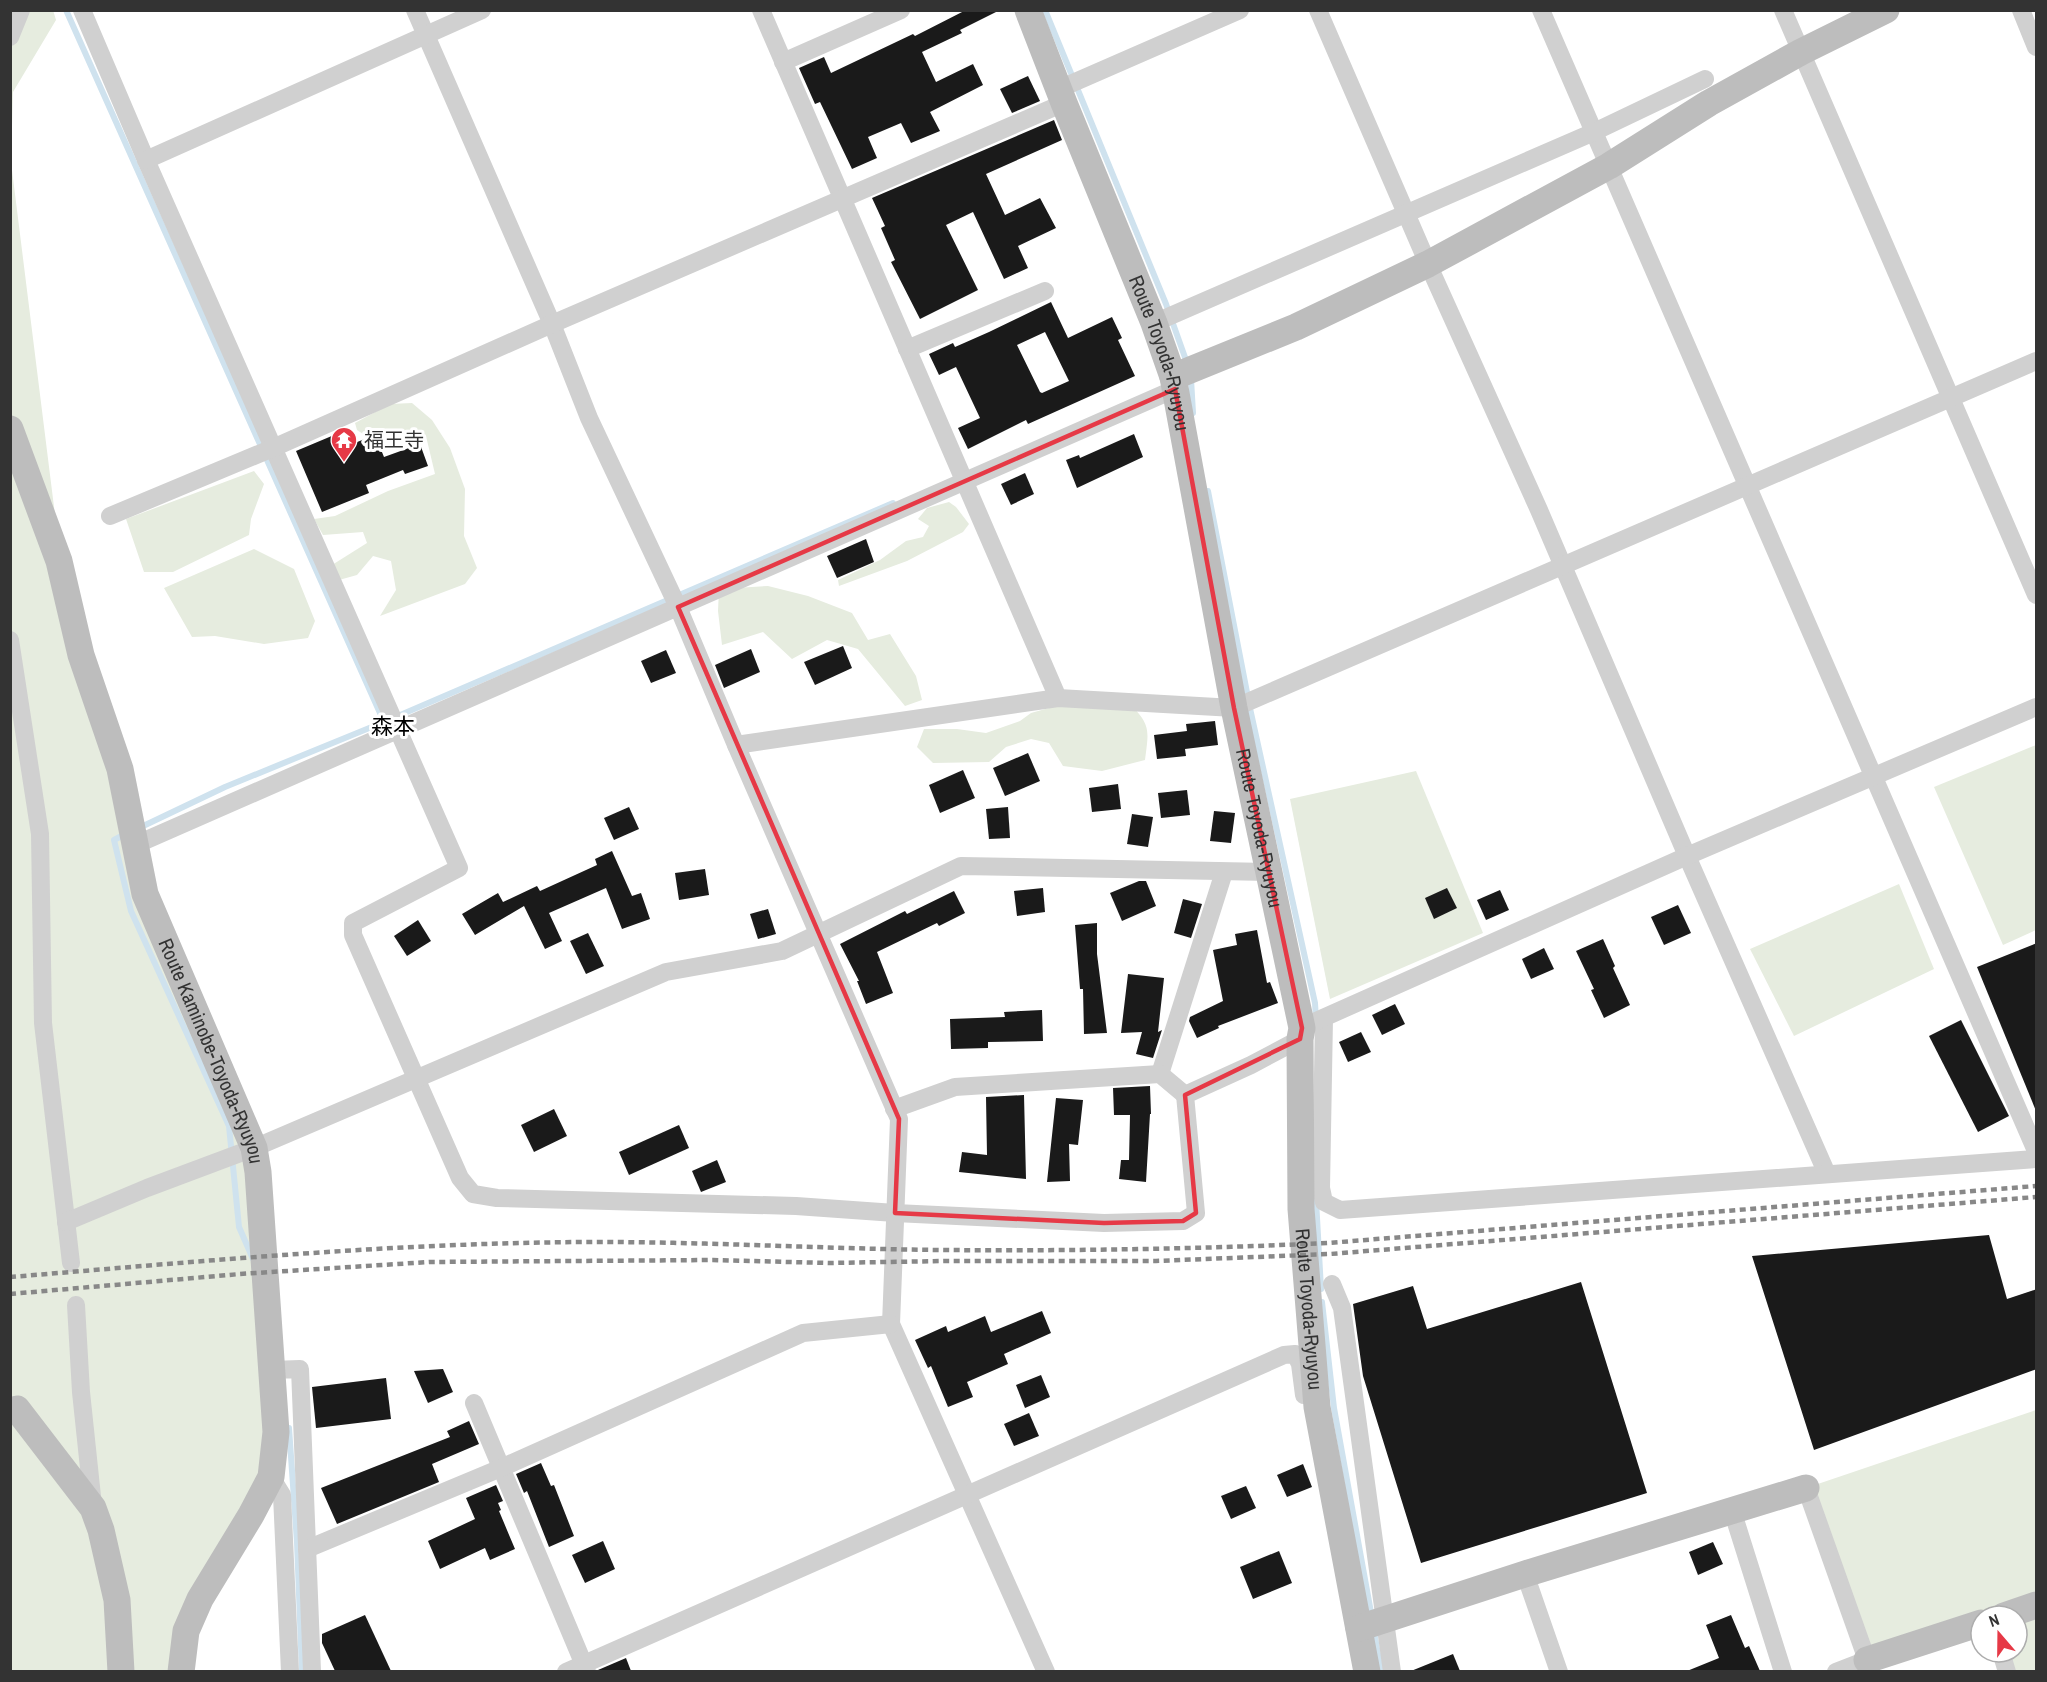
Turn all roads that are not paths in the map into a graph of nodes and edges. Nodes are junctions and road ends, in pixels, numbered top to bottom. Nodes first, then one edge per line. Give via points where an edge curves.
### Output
1 (21, 10) edge
2 (82, 10) edge
3 (415, 10) edge
4 (482, 10) edge
5 (760, 10) edge
6 (901, 10) edge
7 (1028, 10) edge
8 (1240, 10) edge
9 (1318, 10) edge
10 (1541, 10) edge
11 (1783, 10) edge
12 (1886, 10) edge
13 (2021, 10) edge
14 (426, 35) junction
15 (10, 37) edge
16 (2037, 47) edge
17 (1801, 52) junction
18 (783, 62) junction
19 (1705, 79) dead end
20 (1061, 96) junction
21 (1594, 132) junction
22 (146, 160) junction
23 (1609, 166) junction
24 (843, 200) junction
25 (1407, 214) junction
26 (1428, 264) junction
27 (1045, 291) dead end
28 (1154, 323) junction
29 (552, 324) junction
30 (907, 349) junction
31 (2037, 361) edge
32 (1174, 383) junction
33 (1953, 398) junction
34 (10, 429) edge
35 (273, 448) junction
36 (965, 481) junction
37 (1749, 486) junction
38 (110, 516) dead end
39 (1563, 567) junction
40 (2037, 595) edge
41 (678, 607) junction
42 (10, 640) edge
43 (1058, 698) junction
44 (2037, 707) edge
45 (1234, 708) junction
46 (396, 729) junction
47 (736, 745) junction
48 (1874, 776) junction
49 (135, 845) junction
50 (1687, 856) junction
51 (1224, 872) junction
52 (1269, 872) junction
53 (818, 933) junction
54 (1308, 1028) junction
55 (1160, 1074) junction
56 (416, 1079) junction
57 (1185, 1095) junction
58 (894, 1109) junction
59 (254, 1148) junction
60 (2037, 1151) edge
61 (2037, 1159) edge
62 (1827, 1174) junction
63 (895, 1213) junction
64 (66, 1222) junction
65 (70, 1263) dead end
66 (1332, 1284) dead end
67 (76, 1305) dead end
68 (891, 1324) junction
69 (272, 1370) junction
70 (474, 1403) dead end
71 (17, 1409) dead end
72 (1323, 1441) junction
73 (501, 1468) junction
74 (271, 1477) junction
75 (1806, 1488) joint
76 (966, 1495) junction
77 (93, 1508) junction
78 (1732, 1510) junction
79 (307, 1549) junction
80 (1525, 1574) junction
81 (1384, 1620) junction
82 (1969, 1627) edge
83 (1359, 1628) junction
84 (1867, 1660) junction
85 (586, 1667) edge
86 (121, 1671) edge
87 (180, 1671) edge
88 (290, 1671) edge
89 (312, 1671) edge
90 (566, 1671) edge
91 (1046, 1671) edge
92 (1367, 1671) edge
93 (1392, 1671) edge
94 (1559, 1671) edge
95 (1783, 1671) edge
96 (1836, 1671) edge

1 - 15 street
2 - 22 street
3 - 14 street
4 - 14 street
5 - 18 street
6 - 18 street
7 - 20 main road, Route Toyoda-Ryuyou
8 - 20 street
9 - 25 street
10 - 21 street
11 - 17 street
12 - 17 main road
13 - 16 street
14 - 22 street
14 - 29 street
17 - 23 main road via 1709,103
17 - 33 street
18 - 24 street
19 - 21 street
20 - 24 street
20 - 28 main road, Route Toyoda-Ryuyou
21 - 23 street
21 - 25 street
22 - 35 street
23 - 26 main road
23 - 37 street
24 - 29 street
24 - 30 street
25 - 26 street
25 - 28 street
26 - 32 main road
26 - 39 street
27 - 30 street
28 - 32 main road, Route Toyoda-Ryuyou
29 - 35 street
29 - 41 street via 589,418
30 - 36 street
31 - 33 street
32 - 36 street
32 - 45 main road, Route Toyoda-Ryuyou
33 - 37 street
33 - 40 street
34 - 49 main road, Route Kaminobe-Toyoda-Ryuyou via 58,561 81,655 120,769
35 - 38 street
35 - 46 street
36 - 41 street
36 - 43 street
37 - 39 street
37 - 48 street
39 - 45 street
39 - 50 street
41 - 46 street
41 - 47 street
42 - 64 street via 40,834 43,1023
43 - 45 street
43 - 47 street
44 - 48 street
45 - 52 main road, Route Toyoda-Ryuyou
46 - 49 street
46 - 56 street via 459,868 353,923 353,935
47 - 53 street
48 - 50 street
48 - 60 street
49 - 59 main road, Route Kaminobe-Toyoda-Ryuyou via 145,894
50 - 54 street
50 - 62 street
51 - 52 street
51 - 53 street via 961,866
51 - 55 street
52 - 54 main road, Route Toyoda-Ryuyou
53 - 56 street via 782,951 666,972
53 - 58 street
54 - 57 street via 1251,1065
54 - 62 street via 1321,1188 1324,1202 1340,1210
54 - 72 main road, Route Toyoda-Ryuyou via 1301,1209
55 - 57 street
55 - 58 street via 955,1087
56 - 59 street
56 - 63 street via 460,1178 473,1194
57 - 63 street via 1197,1213 1184,1221 1104,1223
58 - 63 street via 899,1119
59 - 64 street
59 - 69 main road, Route Kaminobe-Toyoda-Ryuyou
61 - 62 street
63 - 68 street
64 - 65 street
66 - 81 street via 1342,1308
67 - 77 street
68 - 73 street via 803,1333
68 - 76 street
69 - 74 main road, Route Kaminobe-Toyoda-Ryuyou via 276,1432
69 - 79 street via 300,1369
70 - 73 street
71 - 77 main road
72 - 76 street via 1310,1440 1300,1364 1295,1354 1284,1355
72 - 83 main road, Route Toyoda-Ryuyou
73 - 79 street
73 - 85 street
74 - 87 main road, Route Kaminobe-Toyoda-Ryuyou via 200,1599 186,1631
74 - 88 street via 282,1495
75 - 78 main road
75 - 84 street
76 - 85 street
76 - 91 street
77 - 86 main road via 117,1600
78 - 80 main road
78 - 95 street
79 - 89 street
80 - 81 main road
80 - 94 street
81 - 83 main road
81 - 93 street
82 - 84 main road
83 - 92 main road, Route Toyoda-Ryuyou
84 - 96 street
85 - 90 street

